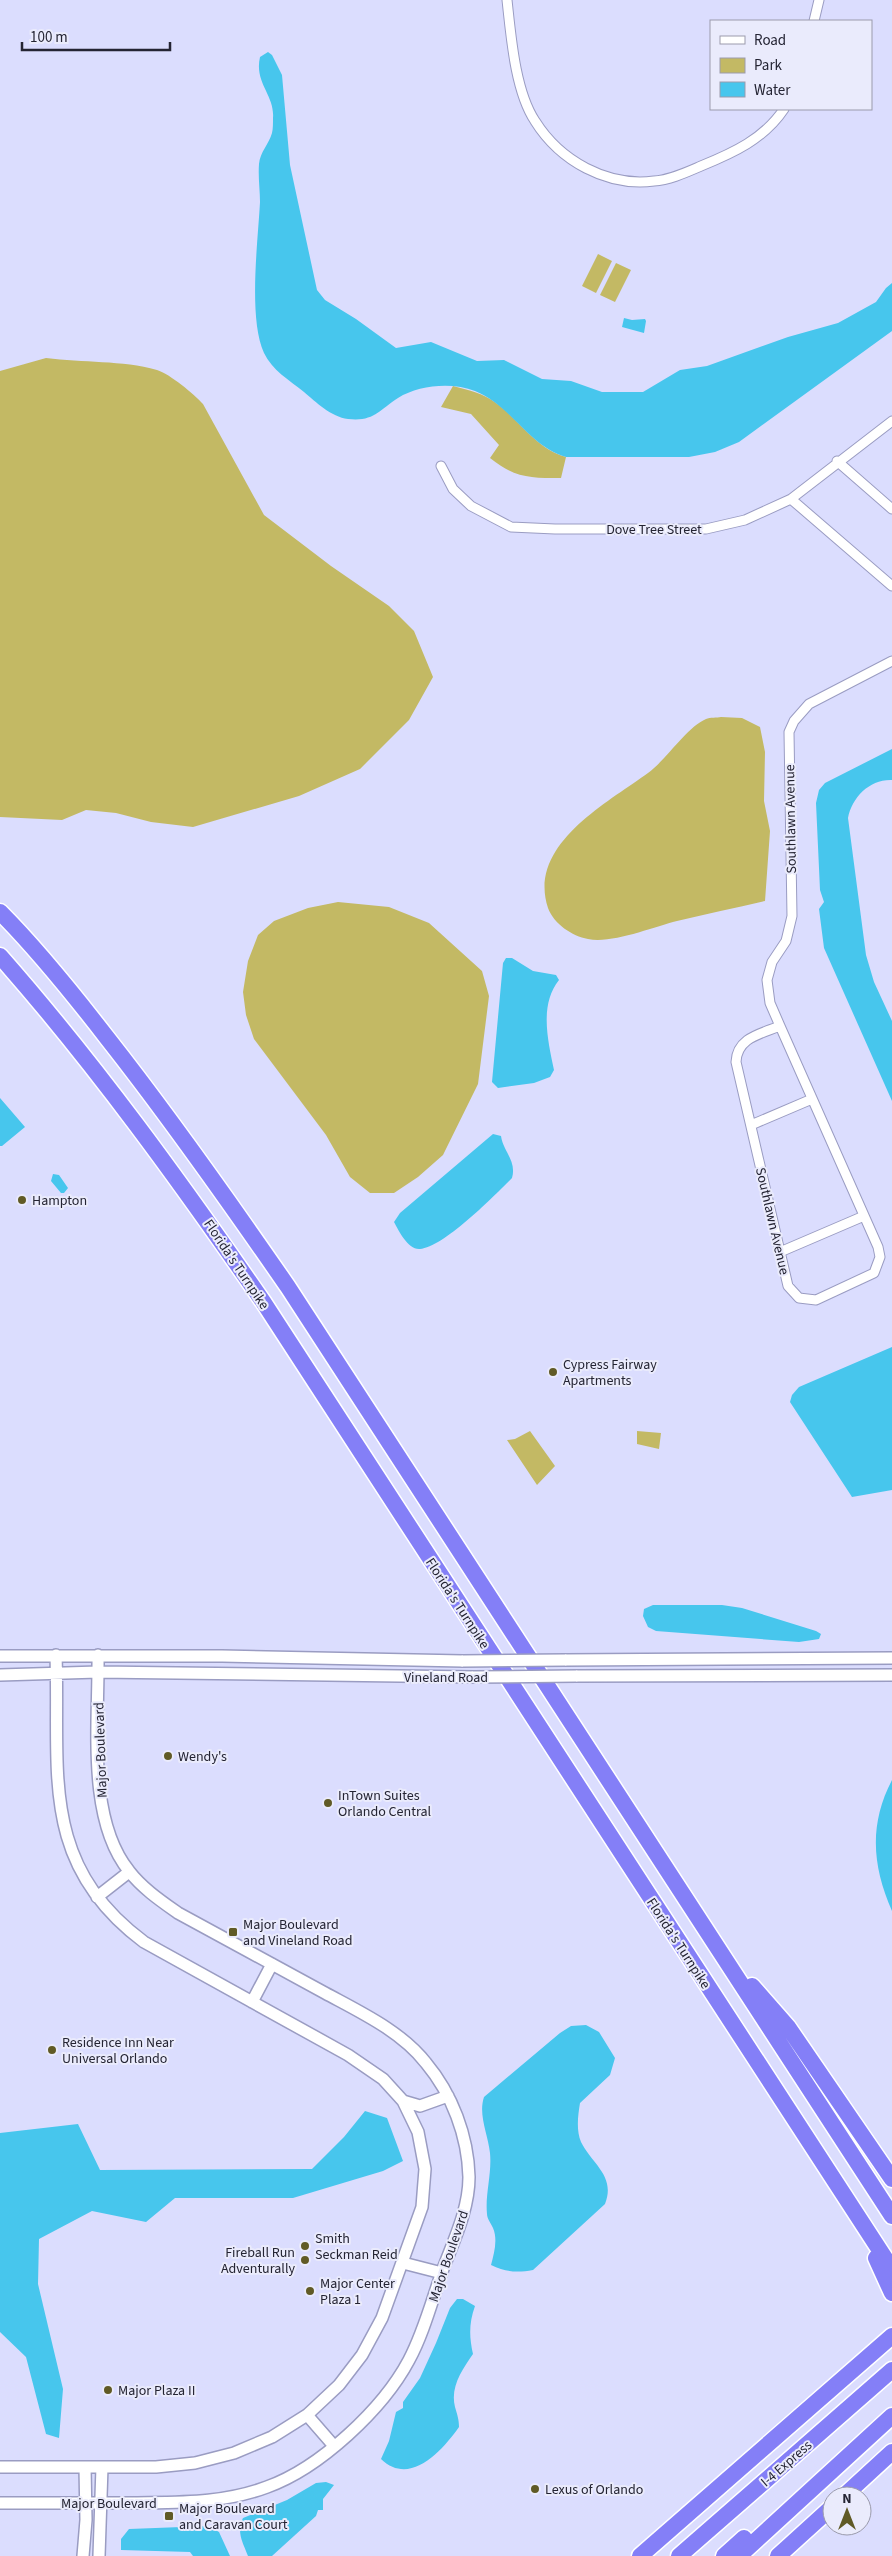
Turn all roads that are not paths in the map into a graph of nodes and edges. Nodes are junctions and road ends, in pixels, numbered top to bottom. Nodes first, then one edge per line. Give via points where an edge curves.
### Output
1 (507, 0) edge
2 (819, 0) edge
3 (814, 20) edge
4 (783, 110) edge
5 (892, 421) edge
6 (837, 461) junction
7 (440, 466) dead end
8 (791, 499) junction
9 (892, 509) edge
10 (892, 586) edge
11 (892, 661) edge
12 (0, 912) edge
13 (0, 956) edge
14 (780, 1026) junction
15 (812, 1099) junction
16 (751, 1125) junction
17 (864, 1216) junction
18 (780, 1252) junction
19 (56, 1655) junction
20 (98, 1655) junction
21 (0, 1656) edge
22 (892, 1658) edge
23 (98, 1672) junction
24 (57, 1673) junction
25 (0, 1675) edge
26 (892, 1675) edge
27 (129, 1872) junction
28 (97, 1897) junction
29 (713, 1941) junction
30 (272, 1964) junction
31 (252, 2002) junction
32 (448, 2096) junction
33 (403, 2102) junction
34 (892, 2179) edge
35 (892, 2216) edge
36 (861, 2224) junction
37 (403, 2263) junction
38 (892, 2269) edge
39 (442, 2273) junction
40 (892, 2293) edge
41 (892, 2336) edge
42 (892, 2370) edge
43 (307, 2415) junction
44 (892, 2416) edge
45 (334, 2446) junction
46 (892, 2452) edge
47 (0, 2467) edge
48 (85, 2467) junction
49 (102, 2467) junction
50 (831, 2471) junction
51 (855, 2486) edge
52 (0, 2503) edge
53 (85, 2503) junction
54 (102, 2503) junction
55 (822, 2516) edge
56 (708, 2532) junction
57 (83, 2556) edge
58 (99, 2556) edge
59 (640, 2556) edge
60 (679, 2556) edge
61 (683, 2556) edge
62 (724, 2556) edge
63 (739, 2556) edge
64 (778, 2556) edge

1 - 4 street via 521,88 534,121 578,165 617,180 654,181 687,172 732,153 761,135
2 - 3 street
5 - 6 street, Dove Tree Street
6 - 8 street, Dove Tree Street
6 - 9 street
7 - 8 street, Dove Tree Street via 453,489 471,506 511,527 706,529 744,520
8 - 10 street
11 - 14 street, Southlawn Avenue via 809,704 801,710 789,732 792,916 786,941 772,962 766,980 770,1003
12 - 29 highway, Florida's Turnpike via 74,996 151,1093 222,1191 288,1287
13 - 36 highway, Florida's Turnpike via 52,1014 127,1110 264,1303
14 - 15 street, Southlawn Avenue
14 - 16 street, Southlawn Avenue via 748,1040 737,1051 736,1062
15 - 16 street
15 - 17 street, Southlawn Avenue
16 - 18 street, Southlawn Avenue
17 - 18 street
17 - 18 street, Southlawn Avenue via 878,1247 879,1265 874,1273 816,1300 808,1301 792,1293
19 - 20 street, Vineland Road
19 - 21 street, Vineland Road
19 - 24 street
20 - 22 street, Vineland Road, bridge via 463,1661
20 - 23 street, Major Boulevard
23 - 24 street, Vineland Road
23 - 26 street, Vineland Road, bridge via 473,1677
23 - 27 street, Major Boulevard via 99,1789 104,1819 114,1848
24 - 25 street, Vineland Road
24 - 28 street via 61,1814 79,1870
27 - 28 street
27 - 30 street, Major Boulevard via 152,1895 178,1913
28 - 31 street via 119,1923 144,1942
29 - 34 highway via 788,2027
29 - 35 highway, Florida's Turnpike
30 - 31 street
30 - 32 street, Major Boulevard via 402,2039 424,2060
31 - 33 street via 366,2066 383,2079
32 - 33 street via 420,2106
32 - 39 street, Major Boulevard via 465,2145 469,2178 464,2214
33 - 37 street via 418,2132 425,2168 422,2207
36 - 38 highway, Florida's Turnpike
36 - 40 highway
37 - 39 street
37 - 43 street via 382,2318 362,2355 339,2385
39 - 45 street, Major Boulevard via 425,2324 390,2391 365,2420
41 - 59 highway
42 - 56 highway, I-4 Express
43 - 45 street
43 - 49 street via 272,2437 234,2453 196,2463
44 - 50 highway
45 - 54 street, Major Boulevard via 270,2487 228,2500
46 - 51 highway
47 - 48 street
48 - 49 street
48 - 53 street
49 - 54 street
50 - 62 highway via 810,2480
50 - 63 highway
52 - 53 street, Major Boulevard
53 - 54 street, Major Boulevard
53 - 57 street
54 - 58 street
55 - 64 highway
56 - 60 highway, I-4 Express
56 - 61 highway

